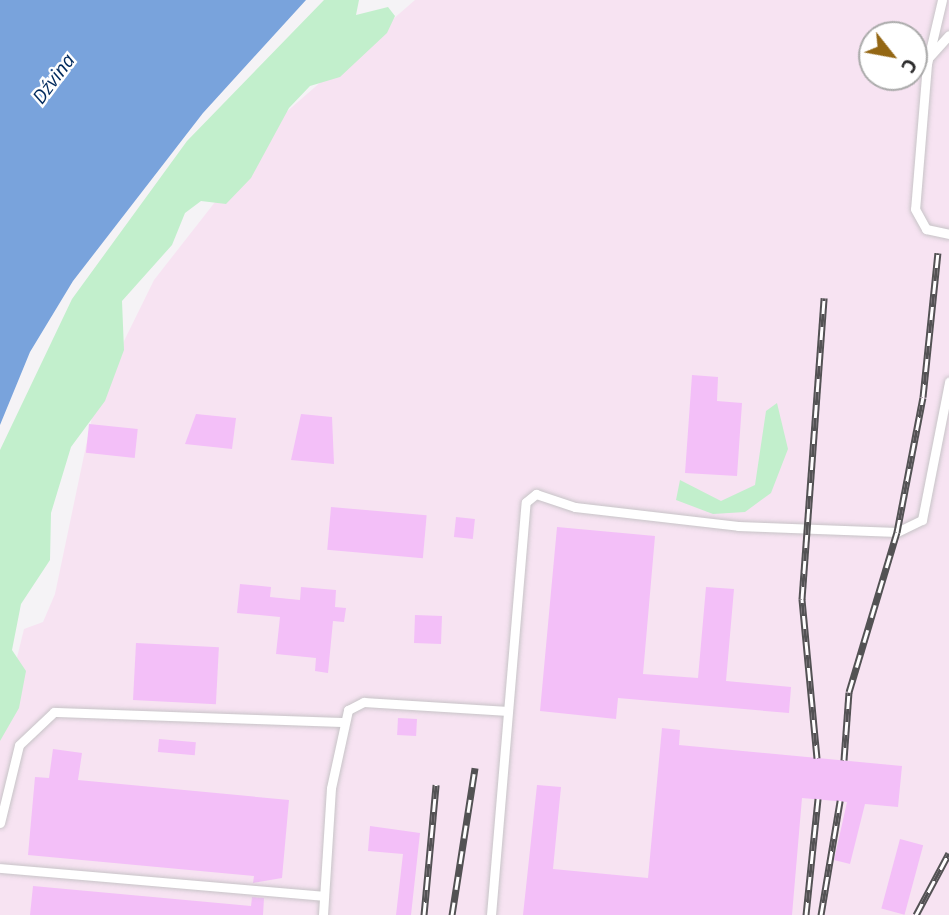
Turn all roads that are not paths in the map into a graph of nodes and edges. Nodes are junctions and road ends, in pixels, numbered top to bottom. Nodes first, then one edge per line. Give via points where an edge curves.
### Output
1 (942, 0) edge
2 (949, 35) edge
3 (929, 57) junction
4 (949, 234) edge
5 (949, 382) edge
6 (508, 711) junction
7 (344, 722) junction
8 (0, 823) edge
9 (0, 869) edge
10 (324, 896) junction
11 (323, 915) edge
12 (491, 915) edge

1 - 3 lane
2 - 3 lane
3 - 4 lane via 915,209 926,229
5 - 6 lane via 922,520 897,532 738,526 575,507 536,494 520,518
6 - 7 lane via 364,702 348,710
6 - 12 lane
7 - 8 lane via 54,712 19,745
7 - 10 lane via 331,788
9 - 10 lane
10 - 11 lane

